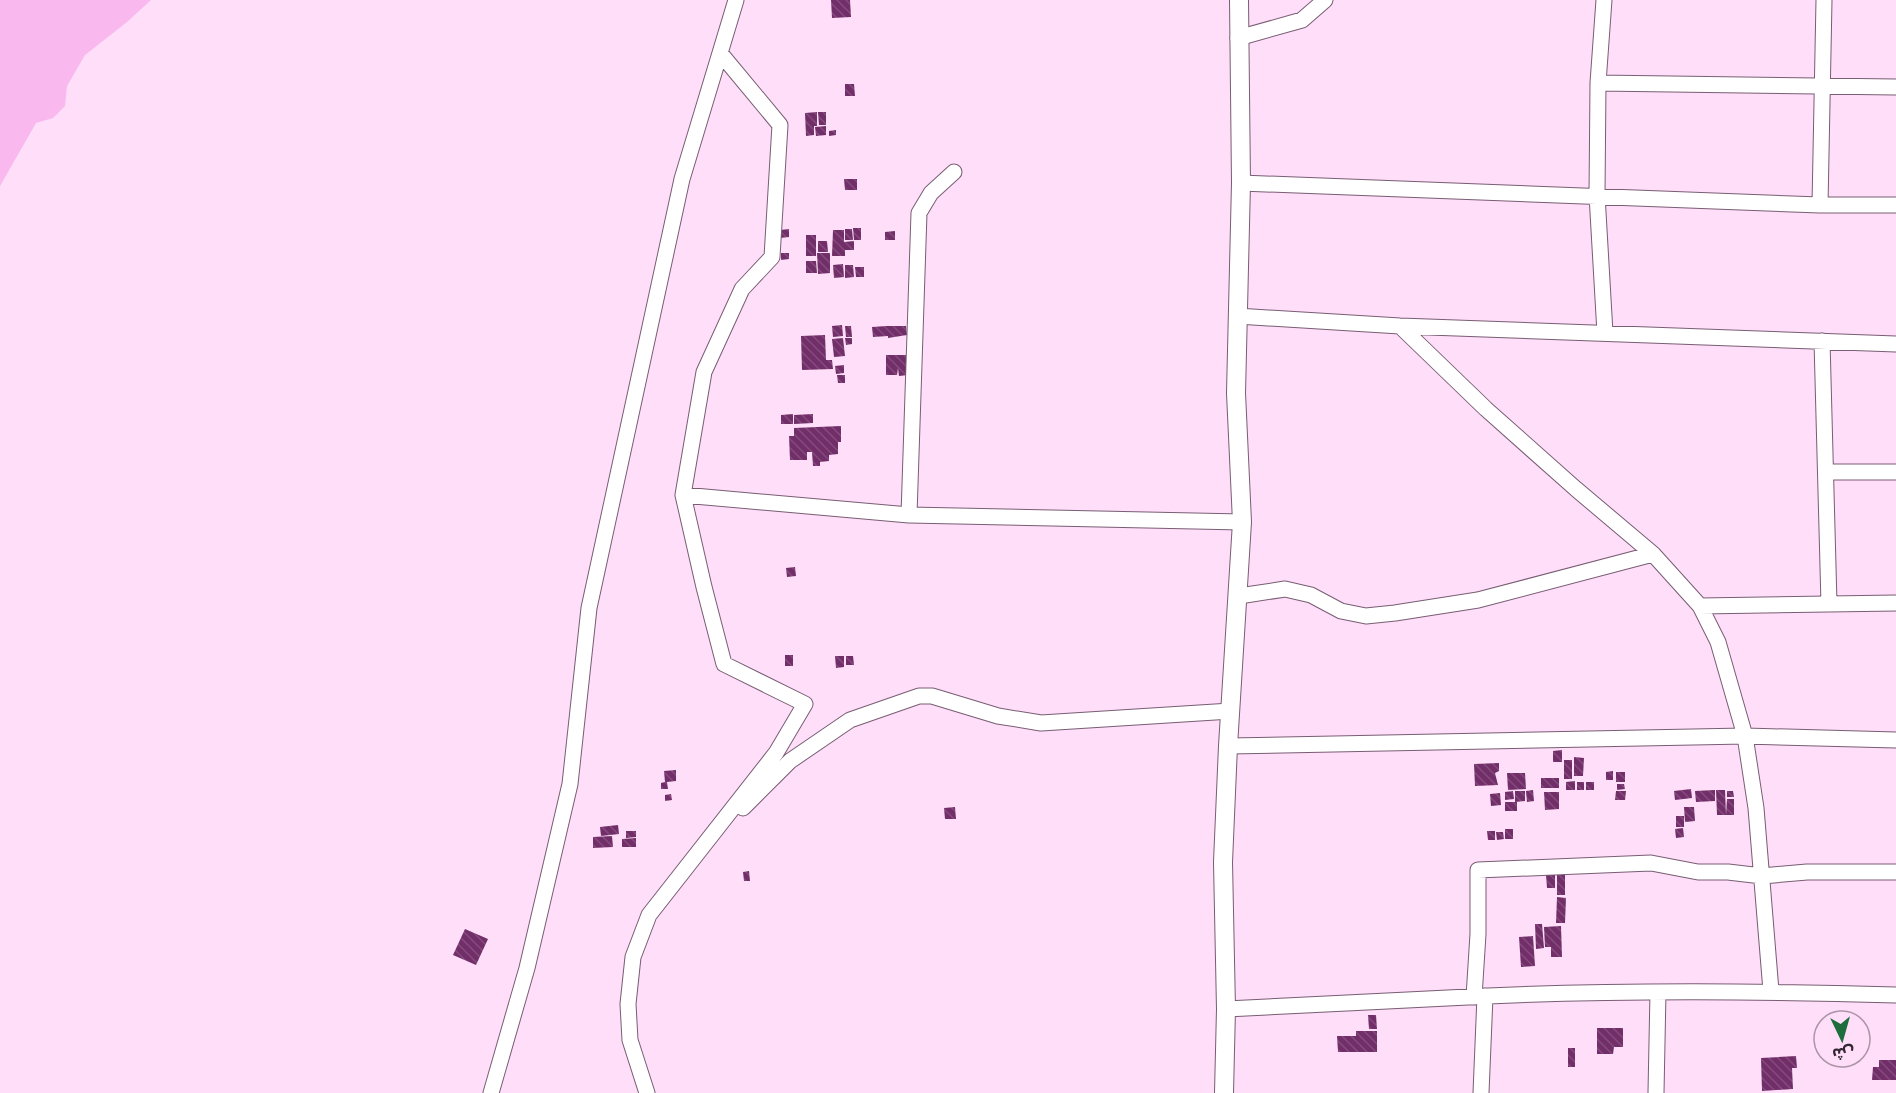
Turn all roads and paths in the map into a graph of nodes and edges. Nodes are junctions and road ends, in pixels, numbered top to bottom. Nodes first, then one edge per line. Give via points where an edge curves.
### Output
1 (736, 0) edge
2 (1239, 0) edge
3 (1325, 0) edge
4 (1605, 0) edge
5 (1824, 0) edge
6 (1238, 38) junction
7 (721, 54) junction
8 (1598, 83) junction
9 (1821, 87) junction
10 (1896, 87) edge
11 (954, 172) dead end
12 (1241, 183) junction
13 (1597, 195) junction
14 (1820, 205) junction
15 (1896, 205) edge
16 (1237, 316) junction
17 (1400, 326) junction
18 (1605, 333) junction
19 (1822, 341) junction
20 (1896, 344) edge
21 (1826, 472) junction
22 (1896, 472) edge
23 (683, 495) junction
24 (909, 515) junction
25 (1242, 522) junction
26 (1653, 554) junction
27 (1239, 596) junction
28 (1896, 603) edge
29 (1829, 604) junction
30 (1700, 606) junction
31 (1231, 711) junction
32 (1745, 736) junction
33 (1896, 740) edge
34 (1228, 746) junction
35 (706, 845) junction
36 (1896, 872) edge
37 (1762, 876) junction
38 (1771, 991) junction
39 (1658, 992) junction
40 (1896, 995) edge
41 (1479, 997) junction
42 (1226, 1009) junction
43 (490, 1093) edge
44 (647, 1093) edge
45 (1224, 1093) edge
46 (1481, 1093) edge
47 (1656, 1093) edge

1 - 7 street
2 - 6 street
3 - 6 street via 1302,20
4 - 8 street
5 - 9 street
6 - 12 street
7 - 23 street via 780,125 772,256 742,290 704,372
7 - 43 street via 682,179 589,608 570,784 527,968
8 - 9 street
8 - 13 street
9 - 10 street
9 - 14 street
11 - 24 street via 931,193 919,213
12 - 13 street
12 - 16 street
13 - 14 street
13 - 18 street
14 - 15 street
16 - 17 street
16 - 25 street
17 - 18 street
17 - 26 street via 1486,409
18 - 19 street
19 - 20 street
19 - 21 street
21 - 22 street
21 - 29 street
23 - 24 street
23 - 35 street via 724,664 805,704 777,753
24 - 25 street
25 - 27 street
26 - 27 street via 1478,600 1366,616 1341,611 1311,595 1285,589
26 - 30 street
27 - 31 street
28 - 29 street
29 - 30 street
30 - 32 street via 1718,642
31 - 34 street
31 - 35 street via 1041,723 919,696 850,720 790,761
32 - 33 street
32 - 34 street
32 - 37 street
34 - 42 street via 1223,862
35 - 44 street via 650,915 633,957 628,1004 630,1040
36 - 37 street
37 - 38 street
37 - 41 street via 1698,872 1651,863 1478,870
38 - 39 street
38 - 40 street
39 - 41 street
39 - 47 street
41 - 42 street
41 - 46 street
42 - 45 street

